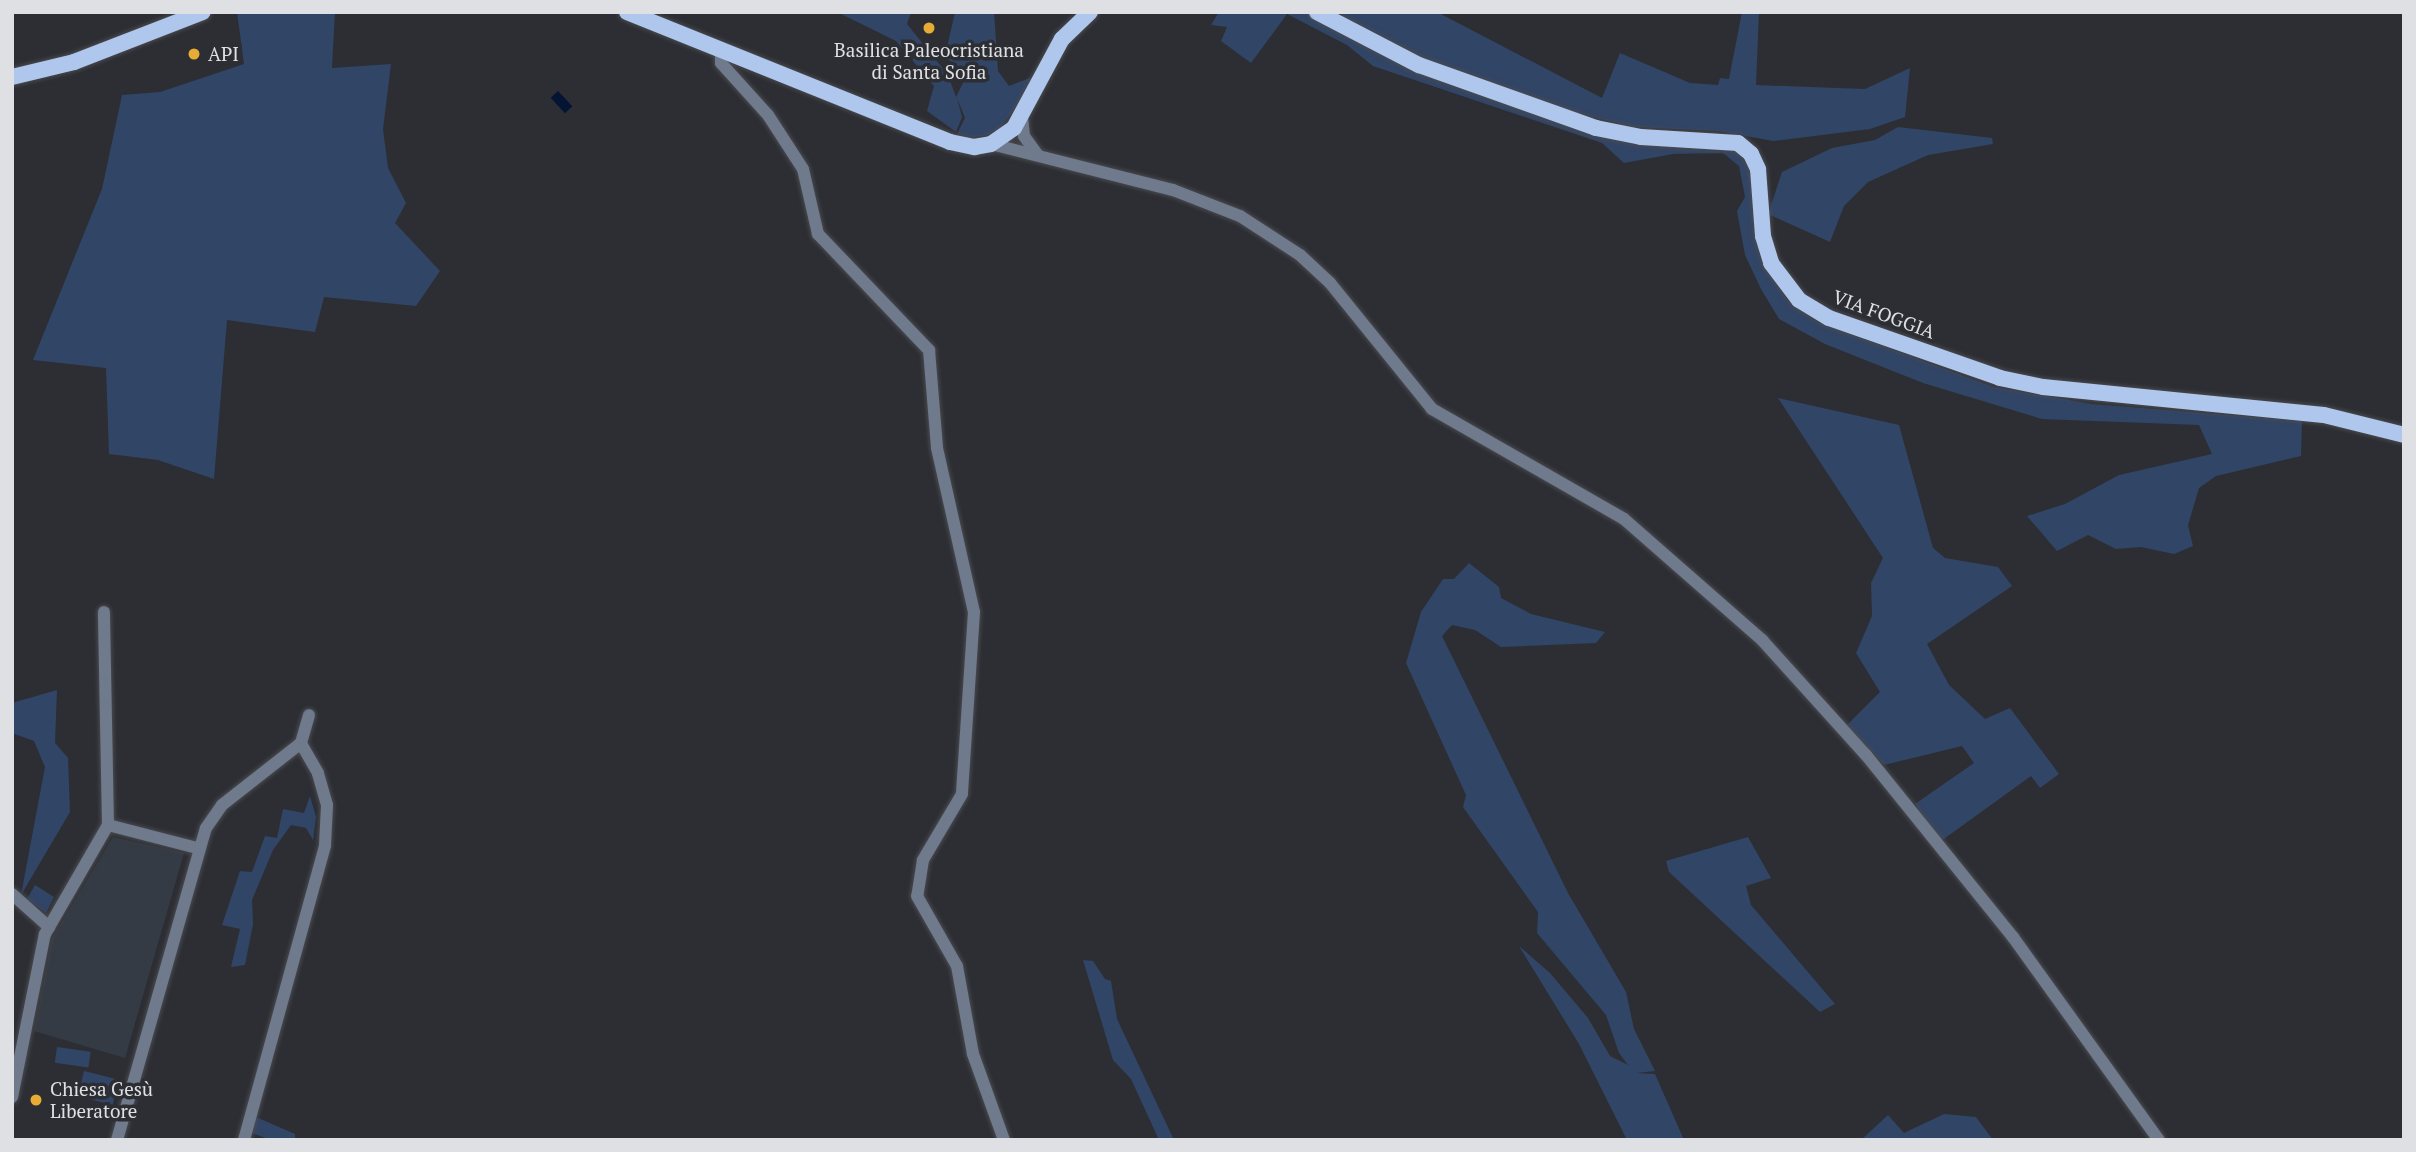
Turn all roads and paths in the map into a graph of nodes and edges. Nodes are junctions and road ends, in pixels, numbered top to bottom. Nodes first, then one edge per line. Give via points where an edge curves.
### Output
1 (203, 12) edge
2 (627, 12) edge
3 (1090, 12) edge
4 (1317, 12) edge
5 (721, 50) junction
6 (19, 77) edge
7 (1017, 139) junction
8 (2404, 435) edge
9 (104, 612) dead end
10 (309, 715) dead end
11 (301, 743) junction
12 (108, 825) junction
13 (197, 848) junction
14 (12, 894) edge
15 (50, 927) junction
16 (13, 1092) edge
17 (247, 1139) edge
18 (117, 1140) edge
19 (1004, 1140) edge
20 (2159, 1140) edge

1 - 6 main road
2 - 5 main road
3 - 7 main road via 1062,39 1022,117
4 - 8 main road, VIA FOGGIA via 1419,65 1603,130 1738,143 1751,154 1758,169 1763,236 1771,263 1799,300 1829,318 2000,378 2043,387 2324,415
5 - 7 main road via 958,144
5 - 19 street via 721,63 768,115 803,169 818,233 929,350 937,448 974,612 962,794 923,860 916,896 957,966 973,1054
7 - 20 street via 1038,155 1197,197 1275,237 1330,283 1432,409 1624,519 1732,613 1796,674 1923,824 2021,947
9 - 12 street
10 - 11 street
11 - 13 street via 222,805
11 - 17 street via 318,773 327,805 325,845
12 - 13 street
12 - 15 street
13 - 18 street
14 - 15 street
15 - 16 street

